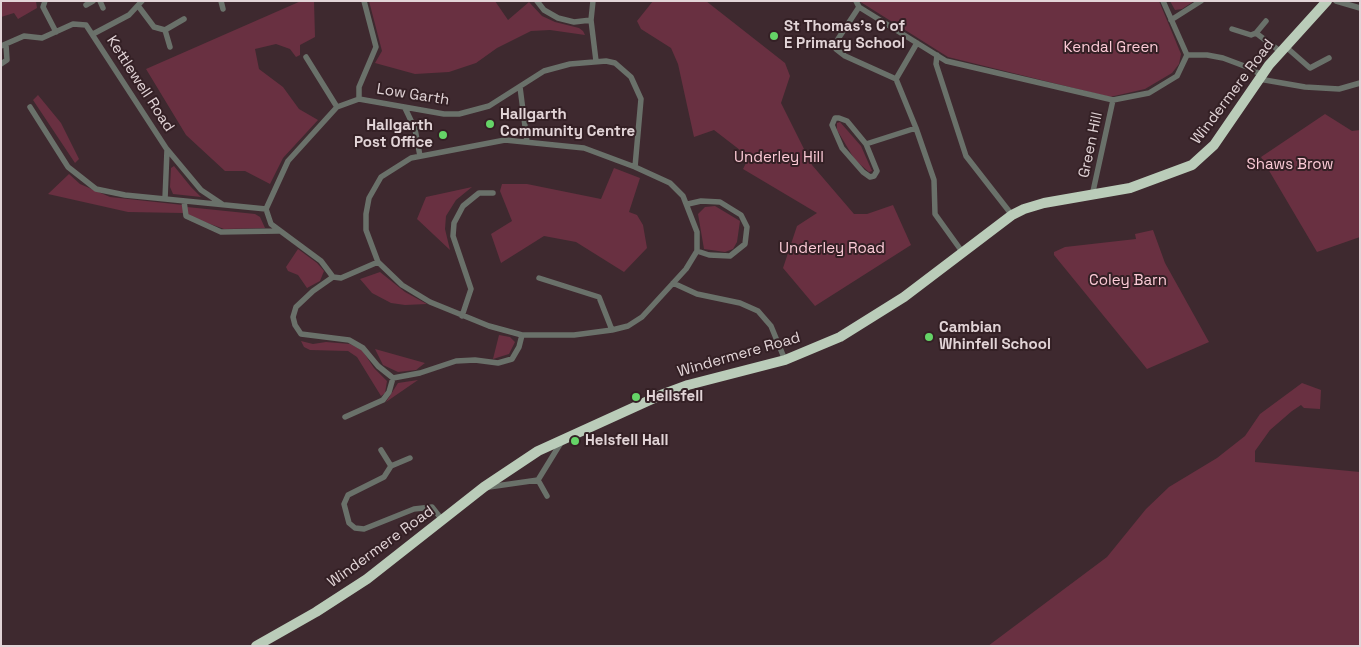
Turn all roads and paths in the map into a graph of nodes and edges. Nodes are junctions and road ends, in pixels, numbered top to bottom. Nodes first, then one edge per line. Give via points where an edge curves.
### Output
1 (45, 1) edge
2 (93, 1) edge
3 (100, 1) edge
4 (220, 1) edge
5 (364, 1) edge
6 (537, 1) edge
7 (593, 1) edge
8 (1163, 1) edge
9 (1201, 1) edge
10 (1327, 1) edge
11 (1336, 1) edge
12 (140, 4) edge
13 (857, 4) edge
14 (86, 5) dead end
15 (103, 8) dead end
16 (1360, 8) edge
17 (223, 9) dead end
18 (184, 19) dead end
19 (591, 20) junction
20 (1171, 20) junction
21 (1266, 22) dead end
22 (1232, 29) dead end
23 (165, 30) junction
24 (56, 32) junction
25 (1256, 33) junction
26 (93, 34) junction
27 (917, 43) junction
28 (4, 45) edge
29 (170, 47) dead end
30 (1284, 50) junction
31 (937, 55) junction
32 (1187, 55) junction
33 (306, 57) dead end
34 (1329, 58) dead end
35 (596, 61) junction
36 (1, 64) edge
37 (1260, 77) junction
38 (896, 79) junction
39 (1360, 83) edge
40 (520, 87) junction
41 (359, 99) junction
42 (1114, 100) junction
43 (30, 107) dead end
44 (337, 107) junction
45 (405, 108) junction
46 (916, 128) junction
47 (526, 142) junction
48 (866, 144) junction
49 (166, 148) junction
50 (420, 156) junction
51 (635, 167) junction
52 (493, 193) dead end
53 (1092, 196) junction
54 (165, 199) junction
55 (184, 201) junction
56 (222, 204) junction
57 (688, 204) junction
58 (266, 209) junction
59 (1012, 214) junction
60 (278, 231) junction
61 (697, 251) junction
62 (963, 253) junction
63 (378, 262) junction
64 (333, 277) junction
65 (539, 278) dead end
66 (673, 283) junction
67 (462, 316) junction
68 (612, 330) junction
69 (522, 336) junction
70 (785, 360) junction
71 (393, 378) junction
72 (345, 417) dead end
73 (562, 440) junction
74 (381, 450) dead end
75 (410, 458) dead end
76 (391, 466) junction
77 (538, 480) junction
78 (484, 487) junction
79 (548, 496) dead end
80 (443, 521) junction
81 (256, 646) edge

1 - 24 street via 43,7
2 - 14 street
3 - 15 street
4 - 17 street
5 - 41 street via 376,47 359,87
6 - 19 street via 544,10 558,18 574,22
7 - 19 street
8 - 20 street
9 - 20 street
10 - 30 highway, Windermere Road
11 - 16 street
12 - 23 street via 154,27
12 - 26 street via 129,15
13 - 27 street
13 - 38 street via 836,49
18 - 23 street
19 - 35 street
20 - 32 street
21 - 25 street
22 - 25 street via 1251,35
23 - 29 street
24 - 26 street via 73,24 82,24
24 - 28 street via 42,38 24,36
25 - 30 street
26 - 49 street, Kettlewell Road
27 - 31 street
27 - 38 street
28 - 36 street via 7,60
30 - 34 street via 1310,68
30 - 37 highway, Windermere Road
31 - 42 street via 946,61
31 - 59 street via 936,64 966,156
32 - 37 street via 1223,58
32 - 42 street via 1178,76 1149,93
33 - 44 street
35 - 40 street, Low Garth via 544,71
35 - 51 street, Low Garth via 620,66 638,89 641,110
37 - 39 street via 1305,87 1338,89
37 - 53 highway, Windermere Road via 1214,146 1199,160 1141,185
38 - 46 street
40 - 45 street, Low Garth via 489,106 459,114
40 - 47 street
41 - 44 street, Low Garth
41 - 45 street, Low Garth
42 - 53 street, Green Hill
43 - 54 street via 68,167 85,182 107,193
44 - 58 street, Low Garth via 288,162
45 - 50 street via 415,129
46 - 48 street
46 - 62 street via 934,180 935,214
47 - 50 street via 492,141
47 - 51 street via 584,148
48 - 48 street via 847,121 834,118 832,125 842,148 870,177 877,171
49 - 54 street, Kettlewell Road
49 - 56 street, Kettlewell Road via 201,190
50 - 63 street via 401,162 388,171 376,183 369,198 366,230
51 - 57 street via 670,183
52 - 67 street via 478,193 463,206 454,223 453,236 471,288
53 - 59 highway, Windermere Road via 1044,203
54 - 55 street
55 - 56 street
55 - 60 street via 186,216 221,232
56 - 58 street
57 - 61 street via 697,232
57 - 61 street via 720,202 741,215 747,227 745,244 730,256
58 - 60 street via 271,224
59 - 62 highway, Windermere Road
60 - 64 street via 321,261
61 - 66 street
62 - 70 highway, Windermere Road via 860,325 804,354
63 - 64 street via 341,278
63 - 67 street via 402,285
64 - 71 street via 296,307 295,326 306,336 349,340 363,348
65 - 68 street via 599,297
66 - 68 street via 642,317 628,326
66 - 70 street via 697,294 740,303 758,311 771,326
67 - 69 street
68 - 69 street
69 - 71 street via 512,359 498,363 456,360 420,373
70 - 73 highway, Windermere Road via 688,385 638,404
71 - 72 street via 383,400
73 - 77 street
73 - 78 highway, Windermere Road via 514,466
74 - 76 street
75 - 76 street
76 - 80 street via 384,477 348,495 344,504 349,523 364,529 414,509 432,507
77 - 78 street
77 - 79 street
78 - 80 highway, Windermere Road
80 - 81 highway, Windermere Road via 367,579

